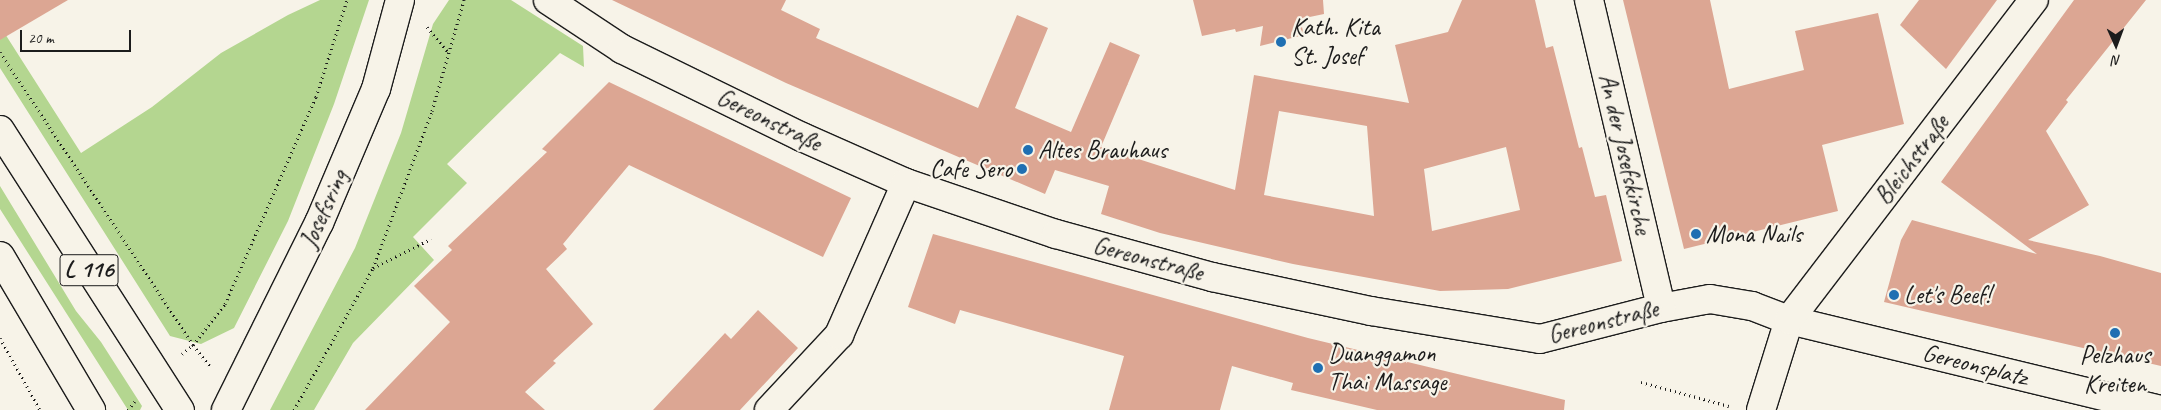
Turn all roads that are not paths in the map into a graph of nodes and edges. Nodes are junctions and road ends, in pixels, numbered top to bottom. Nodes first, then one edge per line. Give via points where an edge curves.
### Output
1 (400, 0) edge
2 (548, 0) edge
3 (1589, 0) edge
4 (2034, 0) edge
5 (0, 130) edge
6 (906, 183) junction
7 (0, 256) edge
8 (1661, 308) junction
9 (1789, 320) junction
10 (230, 403) edge
11 (91, 410) edge
12 (180, 410) edge
13 (769, 410) edge
14 (1761, 410) edge
15 (2161, 410) edge

1 - 10 street, Josefsring via 376,89 319,222
2 - 6 street, Gereonstraße via 622,49 802,137
3 - 8 street, An der Josefskirche
4 - 9 street, Bleichstraße
5 - 12 street, L 116
6 - 8 street, Gereonstraße via 1056,234 1212,277 1418,319 1540,339
6 - 13 street via 839,335
7 - 11 street, L 116
8 - 9 street, Gereonstraße via 1710,299 1752,306
9 - 14 street
9 - 15 street, Gereonsplatz

